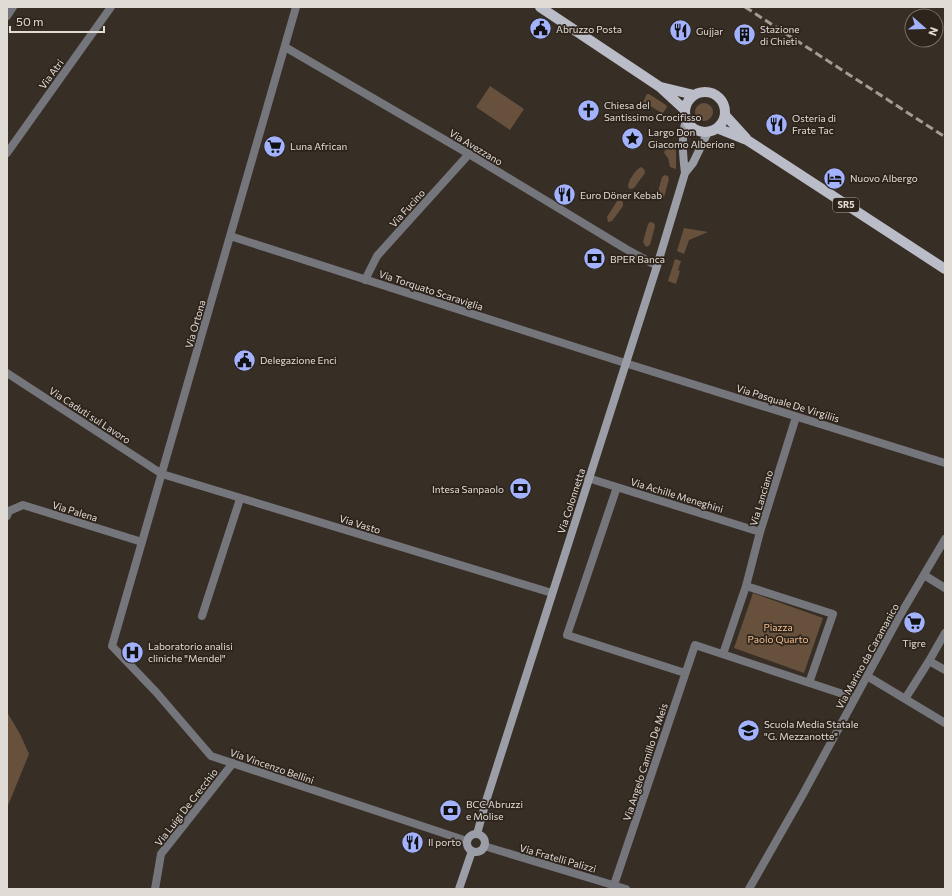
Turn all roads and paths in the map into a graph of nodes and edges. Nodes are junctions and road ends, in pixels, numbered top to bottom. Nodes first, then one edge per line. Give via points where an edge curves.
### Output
1 (13, 7) edge
2 (111, 7) edge
3 (296, 7) edge
4 (540, 7) edge
5 (7, 16) edge
6 (285, 47) junction
7 (660, 87) junction
8 (695, 94) junction
9 (725, 113) junction
10 (686, 115) junction
11 (712, 130) junction
12 (747, 140) junction
13 (7, 153) edge
14 (469, 154) junction
15 (685, 173) junction
16 (230, 236) junction
17 (656, 266) junction
18 (945, 269) edge
19 (365, 280) junction
20 (625, 362) junction
21 (7, 373) edge
22 (796, 417) junction
23 (945, 463) edge
24 (162, 474) junction
25 (588, 478) junction
26 (617, 487) junction
27 (240, 499) junction
28 (7, 516) edge
29 (760, 532) junction
30 (945, 539) edge
31 (142, 542) junction
32 (924, 575) junction
33 (746, 586) junction
34 (945, 588) edge
35 (552, 593) junction
36 (202, 616) dead end
37 (945, 633) edge
38 (942, 643) edge
39 (112, 646) joint
40 (723, 654) junction
41 (928, 661) junction
42 (945, 670) edge
43 (685, 673) junction
44 (867, 676) junction
45 (809, 683) junction
46 (855, 698) junction
47 (905, 699) junction
48 (945, 723) edge
49 (233, 763) junction
50 (477, 834) junction
51 (467, 842) junction
52 (484, 846) junction
53 (472, 851) junction
54 (614, 885) junction
55 (155, 889) edge
56 (458, 889) edge
57 (626, 889) edge
58 (749, 889) edge

1 - 5 street
2 - 13 street, Via Atri
3 - 6 street, Via Ortona
4 - 7 main road, SR5
6 - 14 street, Via Avezzano
6 - 16 street, Via Ortona
7 - 8 main road, SR5
7 - 10 main road, SR5
8 - 9 main road, SR5 via 706,92 716,95 722,102
8 - 10 main road via 688,101
9 - 11 main road via 722,122
9 - 12 main road, SR5
10 - 11 main road, SR5 via 689,125 698,131
10 - 15 main road via 683,131
11 - 12 main road, SR5
11 - 15 main road
12 - 18 main road, SR5
14 - 17 street, Via Avezzano
14 - 19 street, Via Fucino via 377,256
15 - 17 main road, Via Colonnetta
16 - 19 street, Via Torquato Scaraviglia
16 - 24 street, Via Ortona
17 - 20 main road, Via Colonnetta
19 - 20 street, Via Torquato Scaraviglia
20 - 22 street, Via Pasquale De Virgiliis
20 - 25 main road, Via Colonnetta
21 - 24 street, Via Caduti sul Lavoro
22 - 23 street, Via Pasquale De Virgiliis
22 - 29 street, Via Lanciano
24 - 27 street, Via Vasto
24 - 31 street, Via Ortona
25 - 26 street, Via Achille Meneghini
25 - 35 main road, Via Colonnetta
26 - 29 street, Via Achille Meneghini
26 - 43 street via 567,635
27 - 35 street, Via Vasto
27 - 36 street
28 - 31 street, Via Palena via 9,511 23,505
29 - 33 street, Via Lanciano
30 - 32 street, Via Marino da Caramanico
31 - 39 street, Via Ortona
32 - 34 street
32 - 44 street, Via Marino da Caramanico
33 - 40 street
33 - 45 street via 833,614
35 - 50 main road, Via Colonnetta
37 - 38 street
38 - 41 street
39 - 49 street, Via Vincenzo Bellini via 211,756
40 - 43 street, Via Angelo Camillo De Meis via 695,645
40 - 45 street
41 - 42 street
41 - 47 street
43 - 54 street, Via Angelo Camillo De Meis
44 - 46 street, Via Marino da Caramanico
44 - 47 street
45 - 46 street
46 - 58 street, Via Marino da Caramanico
47 - 48 street
49 - 51 street, Via Vincenzo Bellini
49 - 55 street, Via Luigi De Crecchio via 161,854
50 - 51 main road via 470,837
50 - 52 main road via 482,838
51 - 53 main road
52 - 53 main road via 480,851
52 - 54 street, Via Fratelli Palizzi
53 - 56 main road
54 - 57 street, Via Fratelli Palizzi

